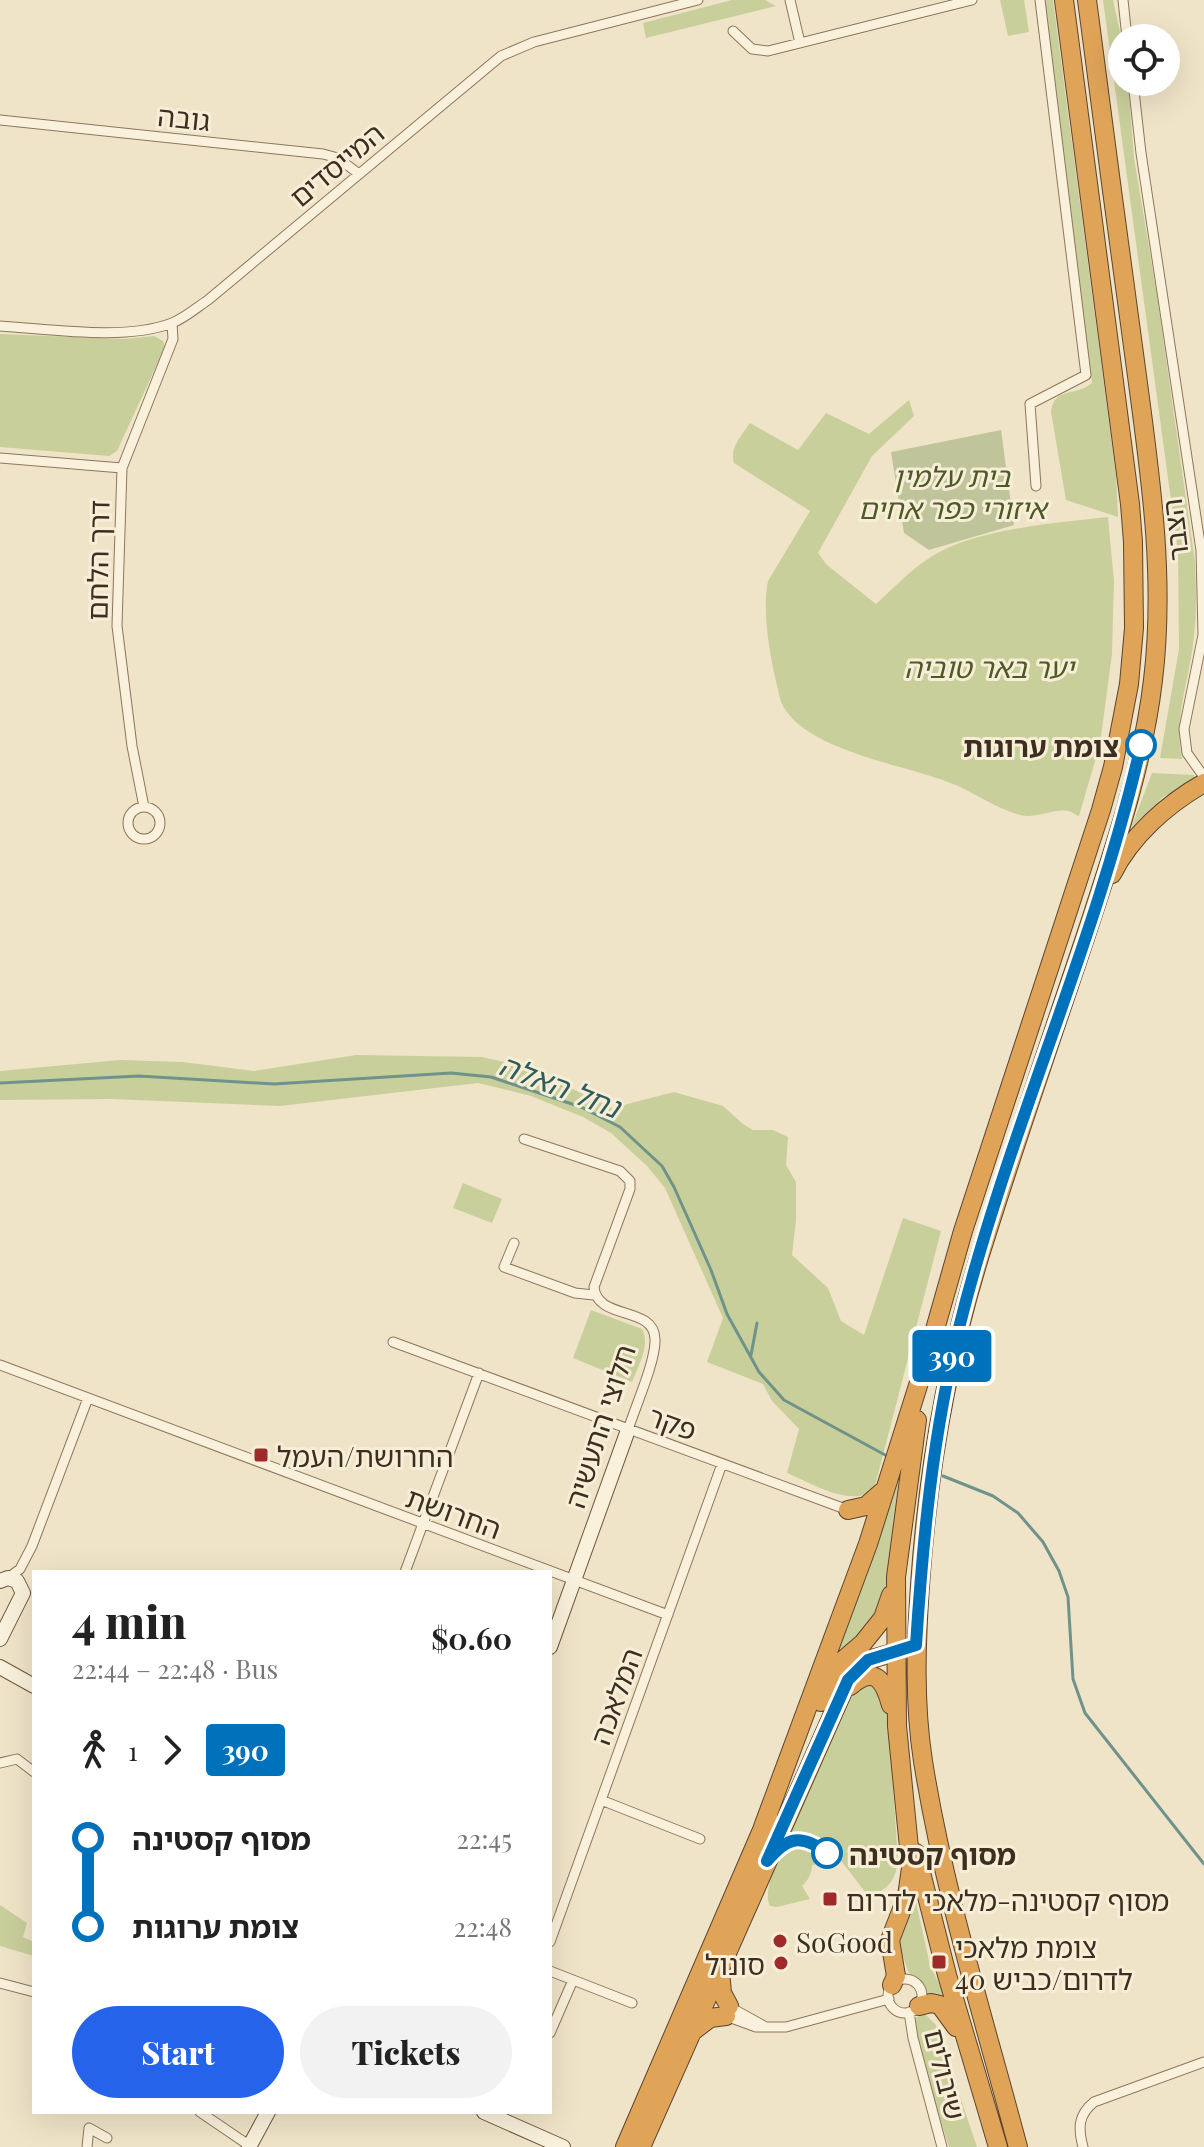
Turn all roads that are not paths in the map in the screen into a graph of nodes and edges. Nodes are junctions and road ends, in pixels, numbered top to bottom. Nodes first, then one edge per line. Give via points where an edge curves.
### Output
1 (698, 0) edge
2 (779, 0) edge
3 (790, 0) edge
4 (972, 0) edge
5 (1040, 0) edge
6 (1064, 0) edge
7 (1087, 0) edge
8 (1123, 0) edge
9 (793, 18) junction
10 (1126, 24) edge
11 (733, 31) dead end
12 (800, 43) junction
13 (1135, 96) edge
14 (0, 120) edge
15 (359, 174) junction
16 (172, 323) junction
17 (0, 326) edge
18 (0, 458) edge
19 (122, 468) junction
20 (1036, 486) dead end
21 (1204, 780) edge
22 (144, 807) dead end
23 (1092, 917) junction
24 (524, 1139) dead end
25 (514, 1243) dead end
26 (594, 1295) junction
27 (393, 1342) dead end
28 (928, 1354) junction
29 (0, 1365) edge
30 (479, 1373) junction
31 (88, 1398) junction
32 (628, 1430) junction
33 (722, 1464) junction
34 (887, 1483) junction
35 (848, 1510) junction
36 (423, 1525) junction
37 (868, 1544) junction
38 (32, 1546) junction
39 (406, 1570) edge
40 (547, 1570) edge
41 (552, 1572) edge
42 (896, 1577) junction
43 (3, 1580) edge
44 (574, 1580) junction
45 (24, 1598) edge
46 (0, 1605) edge
47 (668, 1615) junction
48 (0, 1619) edge
49 (0, 1639) edge
50 (552, 1641) edge
51 (916, 1645) junction
52 (895, 1646) junction
53 (853, 1652) junction
54 (0, 1667) edge
55 (32, 1685) edge
56 (838, 1701) junction
57 (897, 1726) junction
58 (0, 1763) edge
59 (32, 1770) edge
60 (601, 1800) junction
61 (906, 1803) junction
62 (763, 1827) junction
63 (700, 1839) dead end
64 (552, 1936) edge
65 (720, 1970) junction
66 (552, 1972) edge
67 (573, 1980) junction
68 (0, 1983) edge
69 (32, 1991) edge
70 (891, 1992) junction
71 (700, 2000) junction
72 (632, 2003) dead end
73 (914, 2009) junction
74 (727, 2011) junction
75 (552, 2028) edge
76 (692, 2033) junction
77 (971, 2053) junction
78 (1202, 2064) edge
79 (203, 2114) edge
80 (267, 2114) edge
81 (512, 2118) edge
82 (107, 2138) dead end
83 (249, 2146) edge
84 (629, 2146) edge
85 (87, 2147) edge
86 (561, 2147) edge
87 (942, 2147) edge
88 (998, 2147) edge
89 (1018, 2147) edge
90 (1083, 2147) edge

1 - 15 street, המייסדים via 512,50
2 - 9 street
3 - 9 street
4 - 12 street
5 - 20 street via 1086,375 1030,404
6 - 28 highway via 1130,504 1132,656 1101,810
7 - 23 highway via 1154,502 1158,598 1144,730
8 - 10 street
9 - 12 street
11 - 12 street via 756,51
13 - 21 street, הצבר via 1201,550 1203,635 1184,729 1187,753
14 - 15 street, גובה via 323,154
15 - 16 street, המייסדים via 208,300
16 - 17 street, המייסדים via 118,332
16 - 19 street, דרך הלחם via 173,339
18 - 19 street
19 - 22 street, דרך הלחם via 117,626
21 - 23 highway via 1135,840
23 - 51 highway via 985,1237 951,1359 931,1467
24 - 26 street via 620,1171 630,1181
25 - 26 street via 504,1267
26 - 32 street, חלוצי התעשיה via 603,1306 643,1320 655,1336
27 - 30 street, פקר
28 - 34 highway
28 - 42 highway
29 - 31 street, החרושת
30 - 32 street, פקר
30 - 36 street
31 - 36 street, החרושת
31 - 38 street
32 - 33 street, פקר
32 - 44 street, חלוצי התעשיה
33 - 35 street, פקר
33 - 47 street, המלאכה
34 - 35 highway via 874,1502
34 - 37 highway
35 - 37 highway via 861,1524
36 - 39 street
36 - 40 street, החרושת
37 - 62 highway
38 - 43 street via 20,1569
38 - 45 street
41 - 44 street, החרושת
42 - 52 highway
42 - 53 highway via 883,1618
43 - 45 street via 17,1581
44 - 47 street, החרושת
44 - 50 street, חלוצי התעשיה
45 - 46 street via 11,1606
45 - 49 street
46 - 48 street
47 - 60 street, המלאכה
51 - 52 highway
51 - 89 highway via 922,1751 938,1836
52 - 53 highway via 878,1641
52 - 56 highway via 862,1664
52 - 57 highway
53 - 62 highway via 838,1666
54 - 55 street
56 - 57 highway via 862,1677 876,1677 887,1692
56 - 65 highway
57 - 61 highway
58 - 59 street via 17,1759
60 - 63 street
60 - 64 street, המלאכה
61 - 70 highway via 911,1868 890,1940 896,1976
61 - 77 highway
62 - 71 highway
65 - 71 highway
65 - 74 highway
66 - 67 street
67 - 72 street
67 - 75 street
68 - 69 street
70 - 73 street via 898,2011
70 - 73 street via 904,1979 916,1983 922,1994
70 - 74 street via 800,2024 767,2028 748,2025
71 - 74 street
71 - 76 highway
71 - 84 highway
73 - 77 highway via 935,2003 945,2009
73 - 87 street, שיבולים via 913,2038
74 - 76 highway via 705,2020
76 - 84 highway
77 - 88 highway
78 - 90 street via 1094,2102 1081,2116
79 - 83 street
80 - 83 street
81 - 86 street
82 - 85 street via 89,2128

